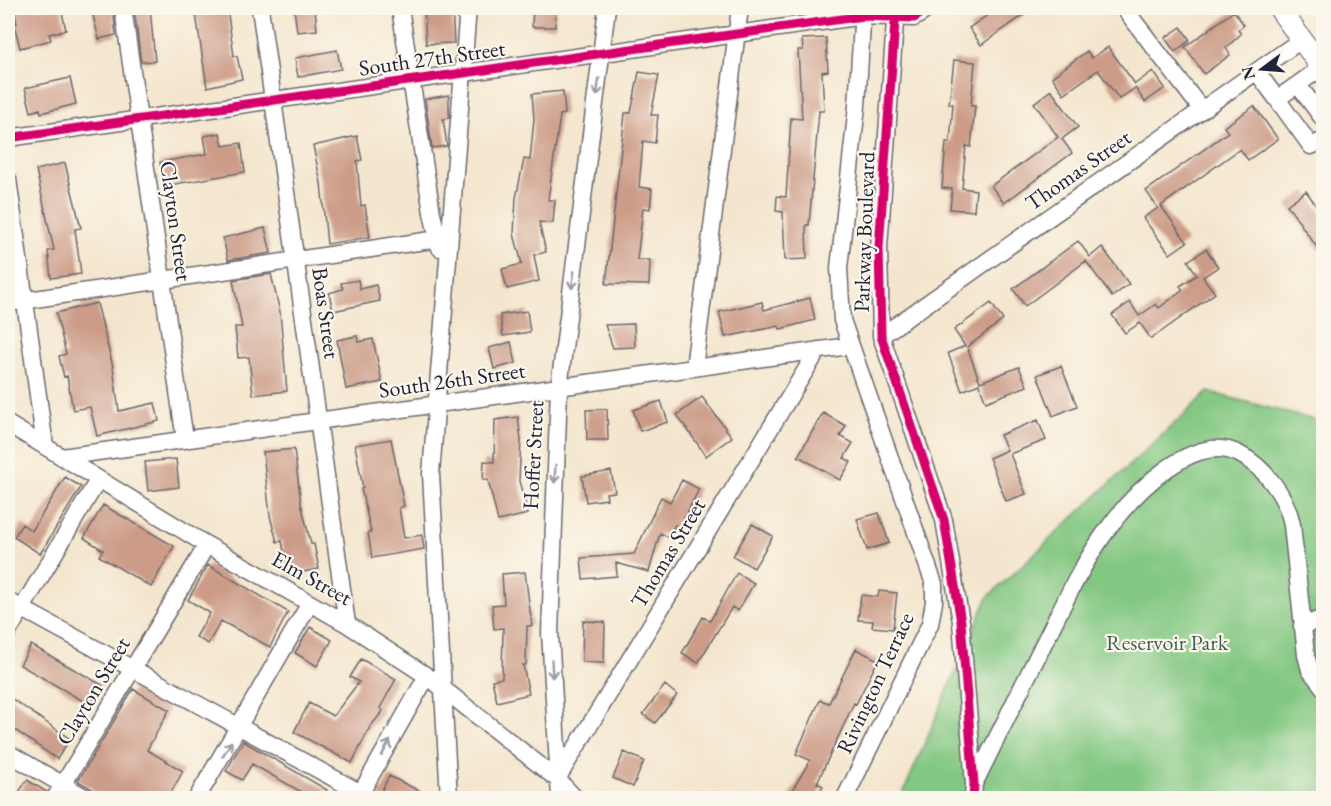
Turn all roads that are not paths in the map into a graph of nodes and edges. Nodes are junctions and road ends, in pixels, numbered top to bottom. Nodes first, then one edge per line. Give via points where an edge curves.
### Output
1 (123, 8) edge
2 (260, 8) edge
3 (400, 8) edge
4 (468, 8) edge
5 (607, 8) edge
6 (740, 8) edge
7 (930, 8) edge
8 (1124, 8) edge
9 (1279, 8) edge
10 (863, 12) edge
11 (896, 13) edge
12 (738, 34) junction
13 (1301, 40) junction
14 (603, 53) junction
15 (1322, 70) edge
16 (1257, 72) junction
17 (463, 73) junction
18 (410, 81) junction
19 (1298, 85) junction
20 (1276, 99) junction
21 (273, 100) junction
22 (1202, 110) junction
23 (139, 120) junction
24 (1323, 120) edge
25 (8, 138) edge
26 (1323, 140) edge
27 (8, 178) edge
28 (438, 239) junction
29 (296, 260) junction
30 (446, 269) junction
31 (162, 279) junction
32 (25, 301) junction
33 (8, 303) edge
34 (881, 336) junction
35 (849, 346) junction
36 (818, 350) junction
37 (694, 368) junction
38 (559, 388) junction
39 (434, 405) junction
40 (319, 421) junction
41 (8, 424) edge
42 (185, 440) junction
43 (45, 446) junction
44 (62, 457) junction
45 (98, 480) junction
46 (207, 545) junction
47 (310, 603) junction
48 (14, 605) edge
49 (1323, 618) edge
50 (348, 624) junction
51 (1302, 626) junction
52 (8, 632) edge
53 (132, 670) junction
54 (427, 676) junction
55 (442, 688) junction
56 (1323, 688) edge
57 (240, 728) junction
58 (8, 753) edge
59 (557, 779) junction
60 (973, 791) edge
61 (59, 792) edge
62 (359, 796) edge
63 (86, 798) edge
64 (197, 798) edge
65 (449, 798) edge
66 (560, 798) edge
67 (575, 798) edge
68 (845, 798) edge

1 - 23 street, Clayton Street
2 - 21 street, Boas Street
3 - 18 street
4 - 17 street
5 - 14 street, Hoffer Street
6 - 12 street
7 - 11 street, South 27th Street via 914,18
8 - 22 street
9 - 13 main road
10 - 11 street, South 27th Street
10 - 12 street, South 27th Street
10 - 35 street, Parkway Boulevard via 839,268 842,320
11 - 34 street, Parkway Boulevard via 879,247
12 - 14 street, South 27th Street
12 - 37 street
13 - 15 main road
13 - 16 street, Thomas Street
14 - 17 street, South 27th Street
14 -> 38 street, Hoffer Street
15 - 19 street
16 - 20 street
16 - 22 street, Thomas Street
17 - 18 street, South 27th Street
17 - 30 street
18 - 21 street, South 27th Street
18 - 28 street
19 - 20 street
19 - 24 street
20 - 26 street via 1311,146
21 - 23 street, South 27th Street
21 - 29 street, Boas Street
22 - 34 street, Thomas Street
23 - 25 street, South 27th Street
23 - 31 street, Clayton Street
27 - 32 street
28 - 29 street
28 - 30 street
29 - 31 street
29 - 40 street, Boas Street
30 - 39 street
31 - 32 street
31 - 42 street, Clayton Street
32 - 33 street
32 - 43 street
34 - 60 street, Parkway Boulevard via 944,520 961,622
35 - 36 street, South 26th Street
35 - 68 street, Rivington Terrace via 934,584 934,602 930,624
36 - 37 street, South 26th Street
36 - 59 street, Thomas Street
37 - 38 street, South 26th Street
38 - 39 street, South 26th Street
38 -> 59 street, Hoffer Street via 550,633
39 - 40 street, South 26th Street
39 - 55 street via 431,474
40 - 42 street, South 26th Street
40 - 50 street, Boas Street
41 - 43 street, Elm Street
42 - 44 street, South 26th Street
43 - 44 street, Elm Street
44 - 45 street, Elm Street
45 - 46 street, Elm Street
45 - 48 street
46 - 47 street, Elm Street
46 - 53 street, Clayton Street
47 - 50 street, Elm Street
47 - 57 street
48 - 52 street
48 - 53 street
49 - 51 street
50 - 54 street, Elm Street
51 - 56 street via 1310,670
51 - 60 street via 1287,504 1265,474 1242,455 1229,449 1201,450 1146,487 1109,526 1064,603
53 - 57 street
53 - 61 street, Clayton Street
54 - 55 street, Elm Street
62 -> 54 street
55 - 59 street, Elm Street
55 - 65 street
57 - 62 street
64 -> 57 street
58 - 61 street
59 - 66 street, Hoffer Street
59 - 67 street, Elm Street
61 - 63 street

